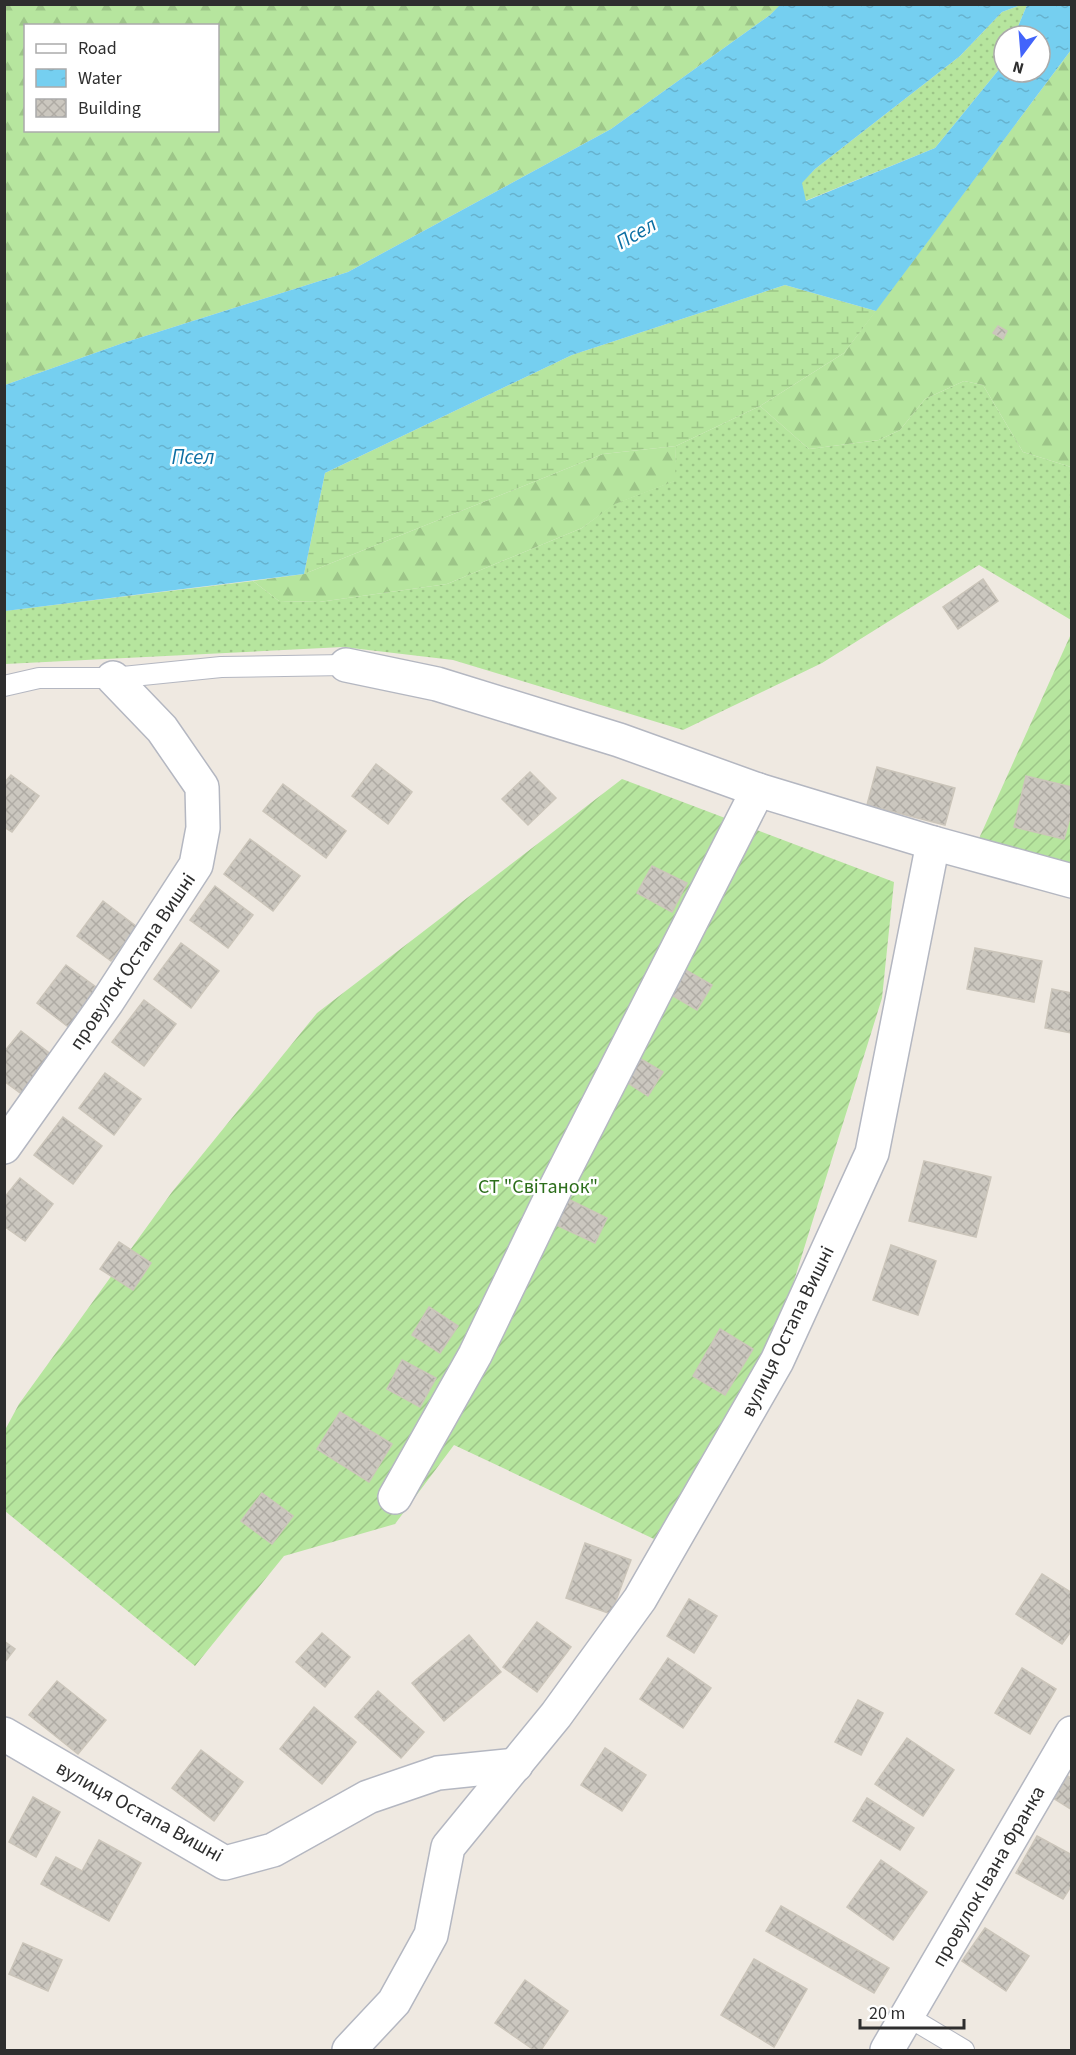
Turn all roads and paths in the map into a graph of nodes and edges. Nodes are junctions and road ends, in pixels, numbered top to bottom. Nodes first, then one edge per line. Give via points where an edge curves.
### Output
1 (346, 665) joint
2 (113, 678) junction
3 (4, 686) edge
4 (758, 790) junction
5 (933, 843) junction
6 (1071, 881) edge
7 (4, 1147) edge
8 (395, 1497) dead end
9 (1071, 1733) edge
10 (4, 1734) edge
11 (516, 1765) junction
12 (907, 2016) junction
13 (349, 2050) edge
14 (887, 2050) edge
15 (964, 2050) edge

1 - 2 lane via 221,667
1 - 4 street via 437,684 620,740
2 - 3 lane via 39,678
2 - 7 street, провулок Остапа Вишні via 162,729 202,787 203,828 196,865 107,1002
4 - 5 street
4 - 8 street via 475,1355
5 - 6 street
5 - 11 street, вулиця Остапа Вишні via 872,1153 777,1361 640,1599
9 - 12 street, провулок Івана Франка
10 - 11 street, вулиця Остапа Вишні via 225,1863 273,1850 368,1797 438,1773
11 - 13 street, вулиця Остапа Вишні via 448,1847 431,1935 394,2002
12 - 14 street, провулок Івана Франка
12 - 15 lane

